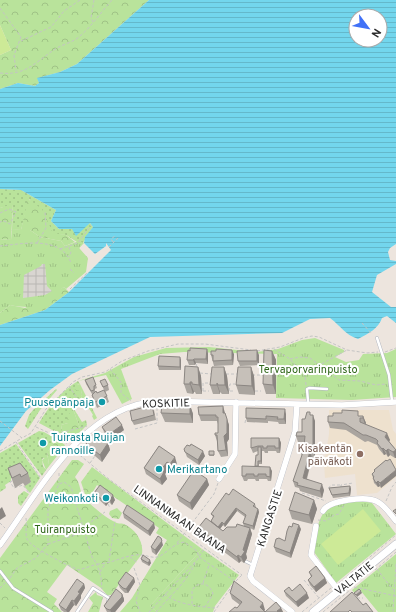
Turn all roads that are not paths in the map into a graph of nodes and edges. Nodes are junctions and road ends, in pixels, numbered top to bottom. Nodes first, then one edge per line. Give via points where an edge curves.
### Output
1 (377, 338) dead end
2 (327, 389) dead end
3 (308, 401) dead end
4 (236, 402) junction
5 (394, 402) edge
6 (297, 404) junction
7 (219, 479) road end
8 (323, 510) road end
9 (396, 521) edge
10 (317, 523) road end
11 (396, 544) edge
12 (0, 545) edge
13 (245, 561) dead end
14 (254, 566) junction
15 (0, 571) edge
16 (337, 588) junction
17 (107, 605) edge
18 (52, 612) edge
19 (77, 612) edge
20 (292, 612) edge
21 (313, 612) edge

1 - 5 lane
2 - 3 lane via 307,389
4 - 6 street, KOSKITIE
4 - 7 street via 235,454
4 - 12 street, KOSKITIE via 139,403 104,420 72,448
5 - 6 street, KOSKITIE
6 - 14 street, KANGASTIE via 295,432
8 - 9 street via 330,504 369,499 384,506
10 - 16 street via 312,555
11 - 16 street, VALTATIE
13 - 14 lane
14 - 20 street, KANGASTIE via 250,576 253,581
15 - 18 lane via 13,588
16 - 21 street, VALTATIE
17 - 19 lane via 109,598 93,588

